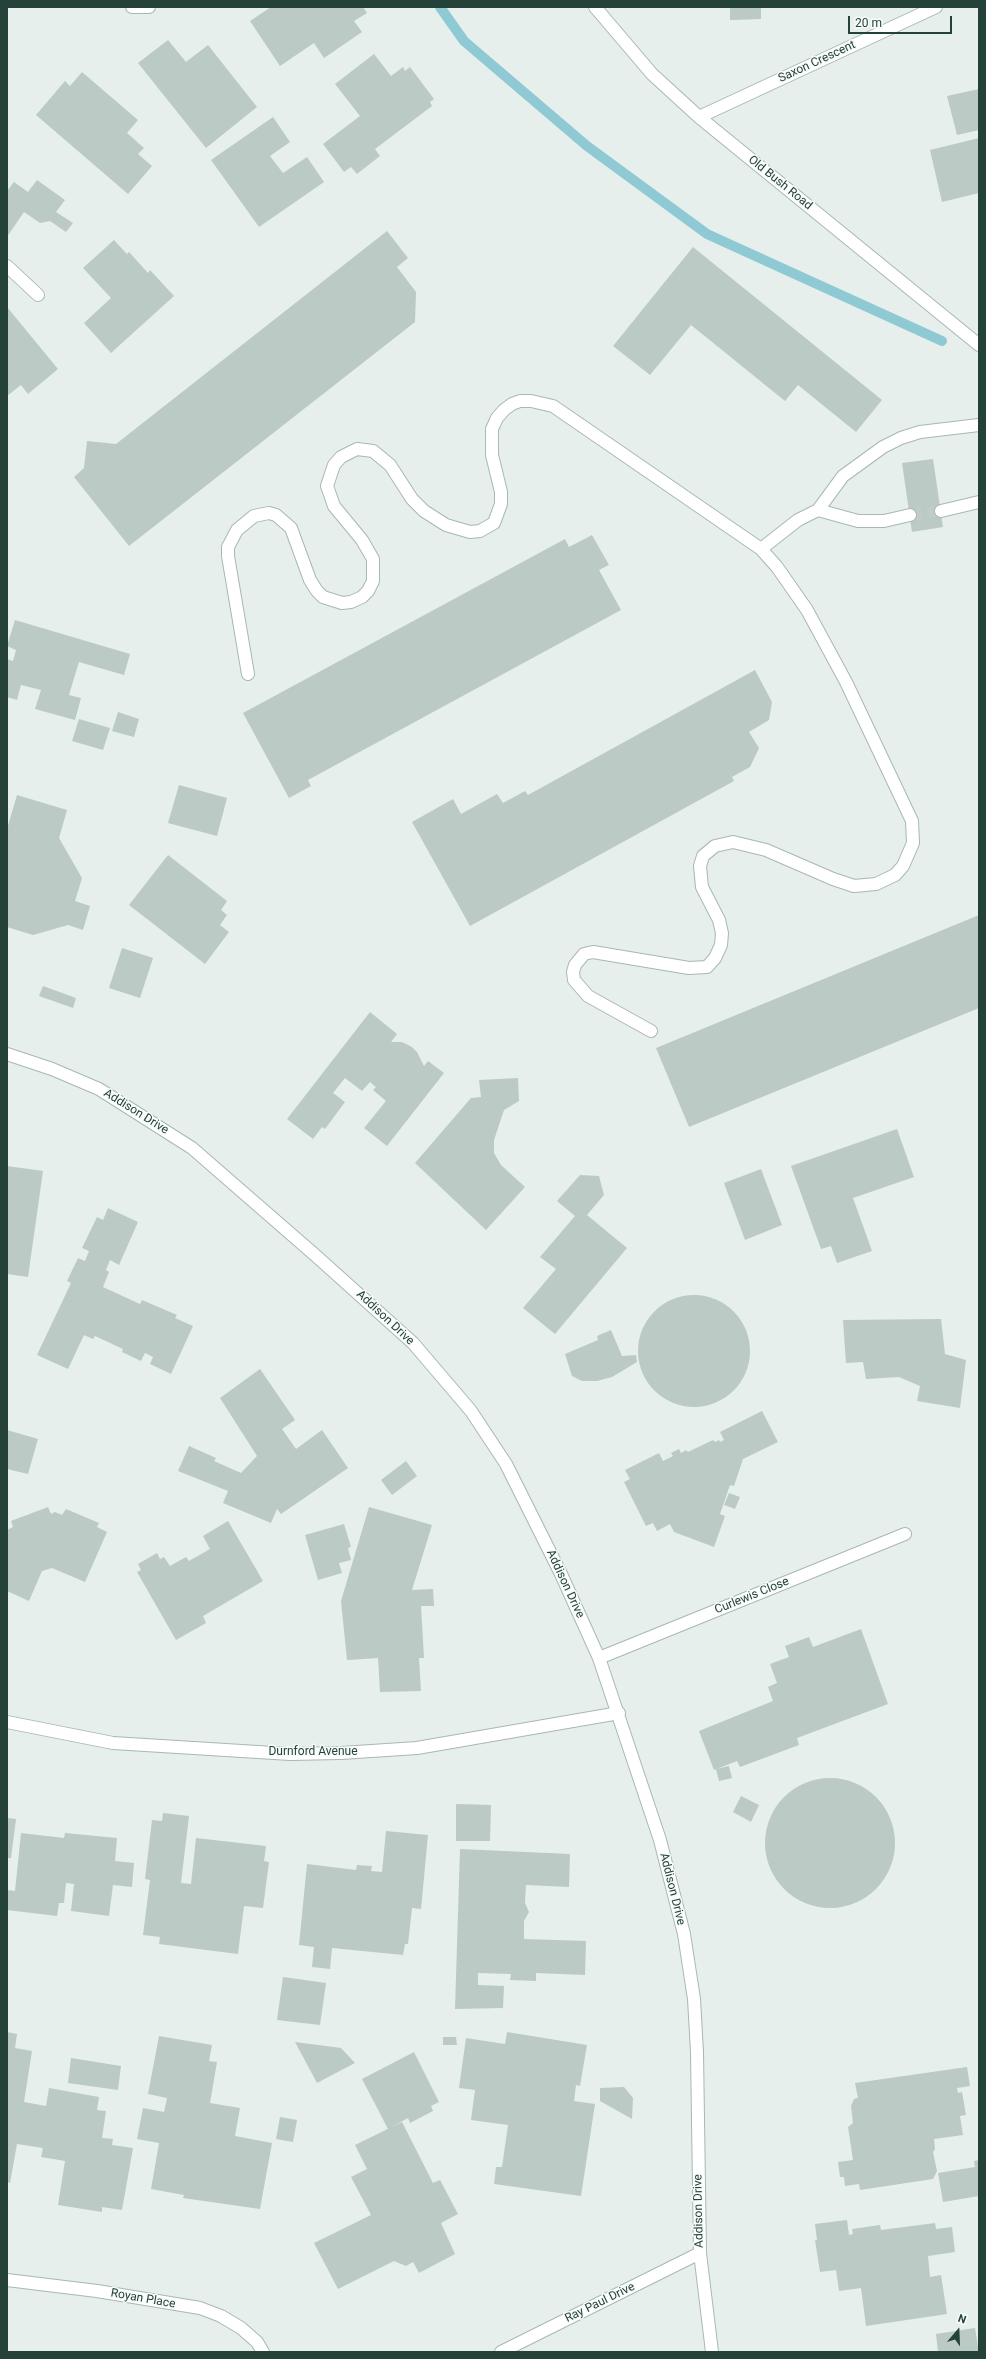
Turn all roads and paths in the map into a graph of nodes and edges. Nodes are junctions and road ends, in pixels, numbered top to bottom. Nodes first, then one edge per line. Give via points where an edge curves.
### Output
1 (132, 7) edge
2 (147, 7) edge
3 (595, 7) edge
4 (936, 7) edge
5 (699, 117) junction
6 (7, 266) edge
7 (38, 295) dead end
8 (979, 345) edge
9 (979, 424) edge
10 (979, 502) edge
11 (818, 510) junction
12 (944, 511) tunnel mouth
13 (910, 515) tunnel mouth
14 (761, 549) junction
15 (248, 674) dead end
16 (651, 1031) dead end
17 (7, 1054) edge
18 (905, 1534) dead end
19 (599, 1658) junction
20 (619, 1713) junction
21 (7, 1722) edge
22 (700, 2253) junction
23 (7, 2280) edge
24 (263, 2352) edge
25 (501, 2352) edge
26 (712, 2352) edge

1 - 2 street
3 - 5 street, Old Bush Road via 652,74
4 - 5 street, Saxon Crescent
5 - 8 street, Old Bush Road
6 - 7 street
9 - 11 street via 920,432 883,447 843,476
10 - 12 street
11 - 13 street via 858,521 884,521
11 - 14 street via 798,520
14 - 15 street via 553,406 520,401 504,410 492,429 492,455 501,492 501,504 494,523 480,531 470,532 451,527 424,511 412,499 390,465 373,450 357,449 341,457 334,465 327,486 334,506 362,540 373,559 373,581 368,591 357,600 342,603 323,597 317,591 310,580 291,528 276,515 269,513 254,516 237,530 228,547 228,560
14 - 16 street via 807,610 846,682 912,821 913,842 904,866 895,875 866,886 844,884 766,850 742,843 722,843 708,851 703,856 700,866 702,887 719,920 722,933 721,945 707,967 689,968 593,952 584,954 575,965 574,980 588,996
17 - 19 street, Addison Drive via 52,1069 99,1090 192,1148 327,1264 413,1343 471,1411 506,1464 561,1574
18 - 19 street, Curlewis Close
19 - 20 street, Addison Drive
20 - 21 street, Durnford Avenue via 417,1748 290,1754 113,1743
20 - 22 street, Addison Drive via 660,1840 684,1934 694,1999
22 - 25 street, Ray Paul Drive
22 - 26 street, Addison Drive
23 - 24 street, Royan Place via 97,2291 200,2308 221,2316 241,2328 257,2342

